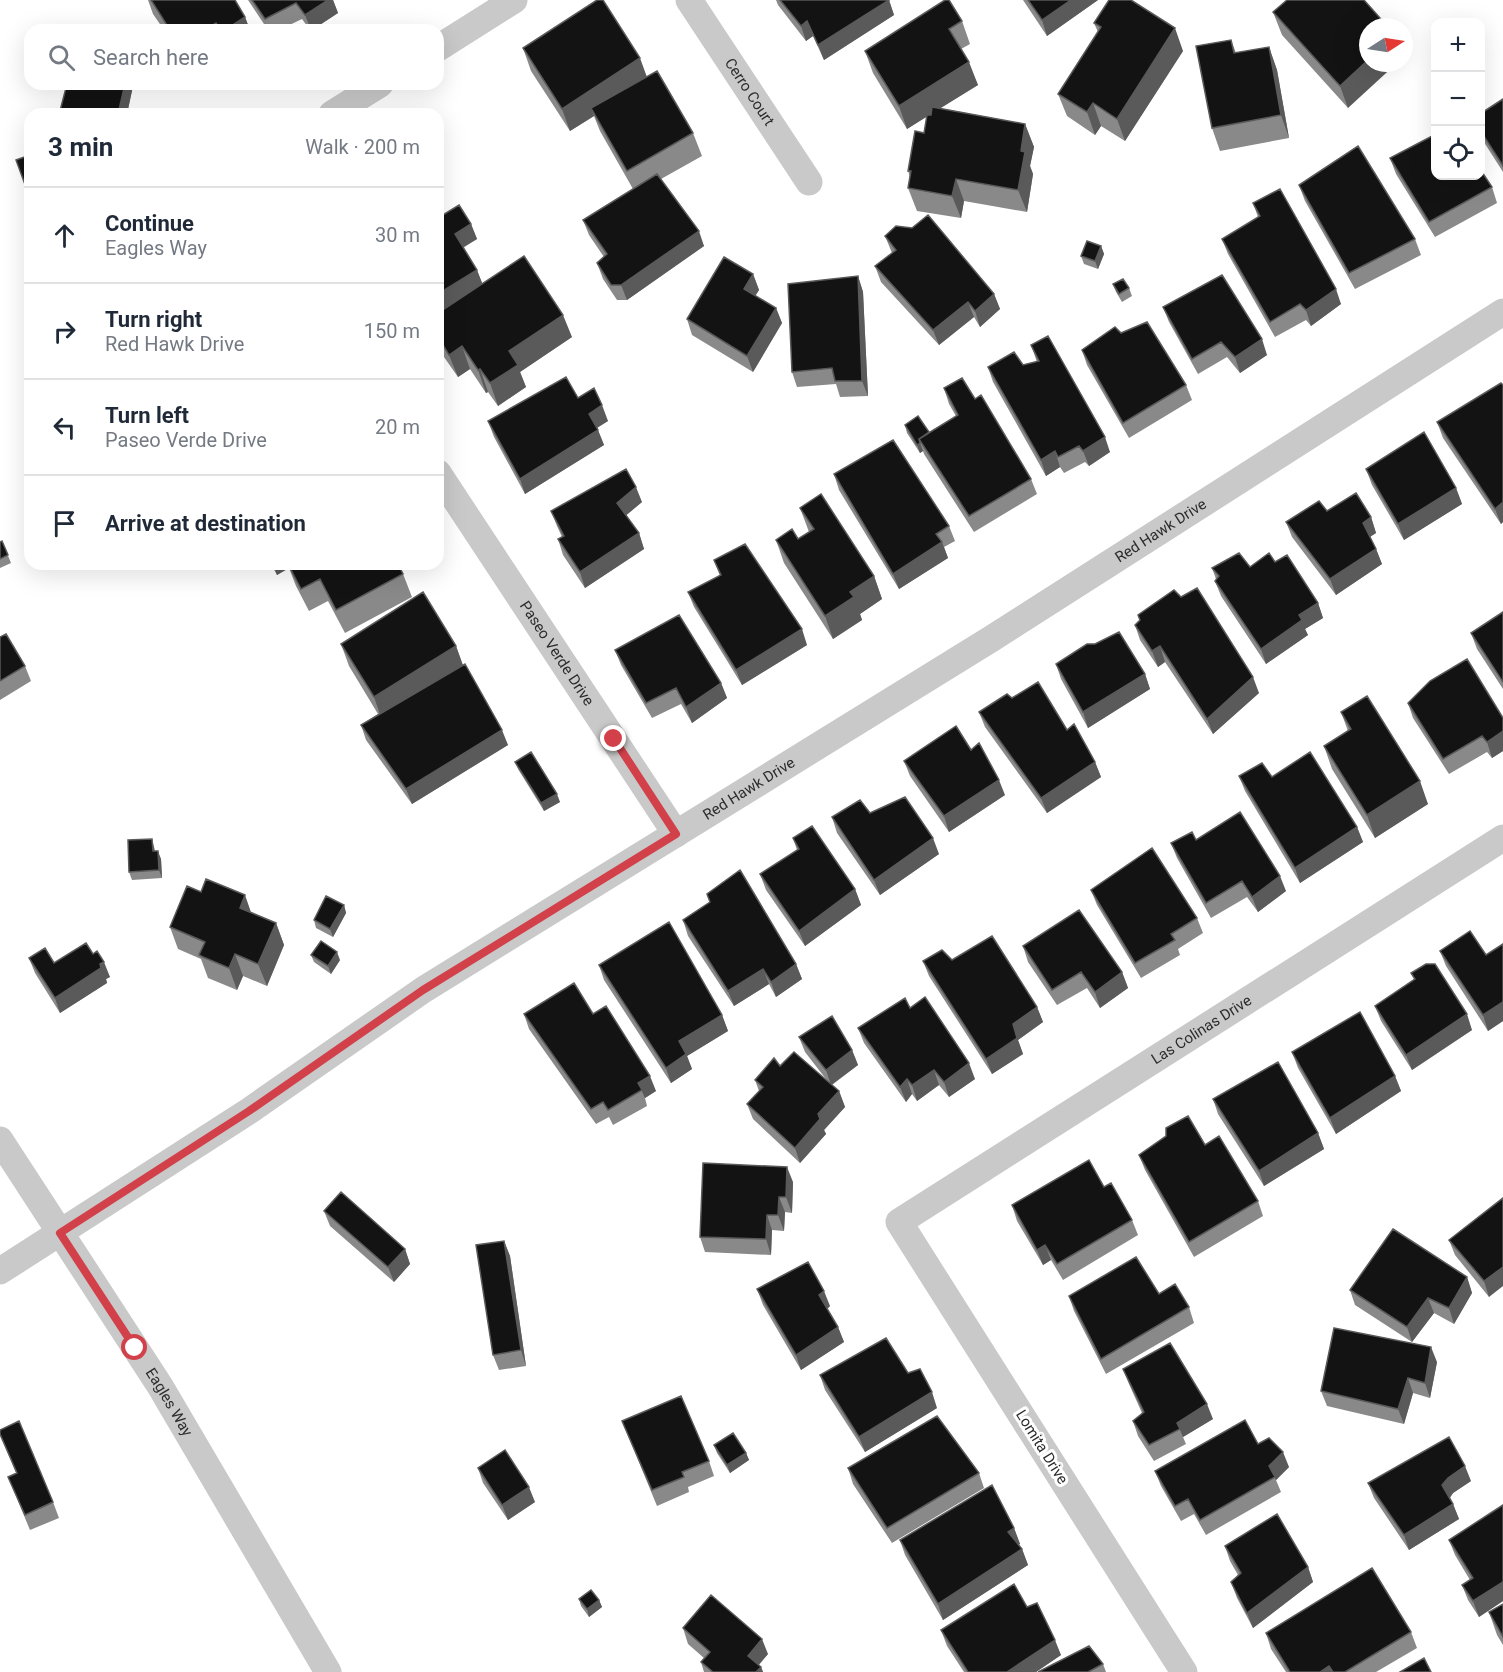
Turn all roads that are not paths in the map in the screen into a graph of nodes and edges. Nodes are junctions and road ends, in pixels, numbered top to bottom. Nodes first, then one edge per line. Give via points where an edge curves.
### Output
1 (514, 0) edge
2 (689, 0) edge
3 (444, 44) edge
4 (370, 90) edge
5 (342, 108) edge
6 (809, 182) dead end
7 (1503, 312) edge
8 (444, 481) edge
9 (676, 834) junction
10 (1503, 837) edge
11 (0, 1140) edge
12 (899, 1222) joint
13 (60, 1233) junction
14 (0, 1271) edge
15 (328, 1672) edge
16 (1184, 1672) edge

1 - 3 street
2 - 6 street, Cerro Court
4 - 5 street
7 - 9 street, Red Hawk Drive via 991,639
8 - 9 street, Paseo Verde Drive
9 - 13 street, Red Hawk Drive via 423,990 249,1111
10 - 12 street, Las Colinas Drive
11 - 13 street, Eagles Way
12 - 16 street, Lomita Drive
13 - 14 street, Red Hawk Drive
13 - 15 street, Eagles Way via 160,1386

